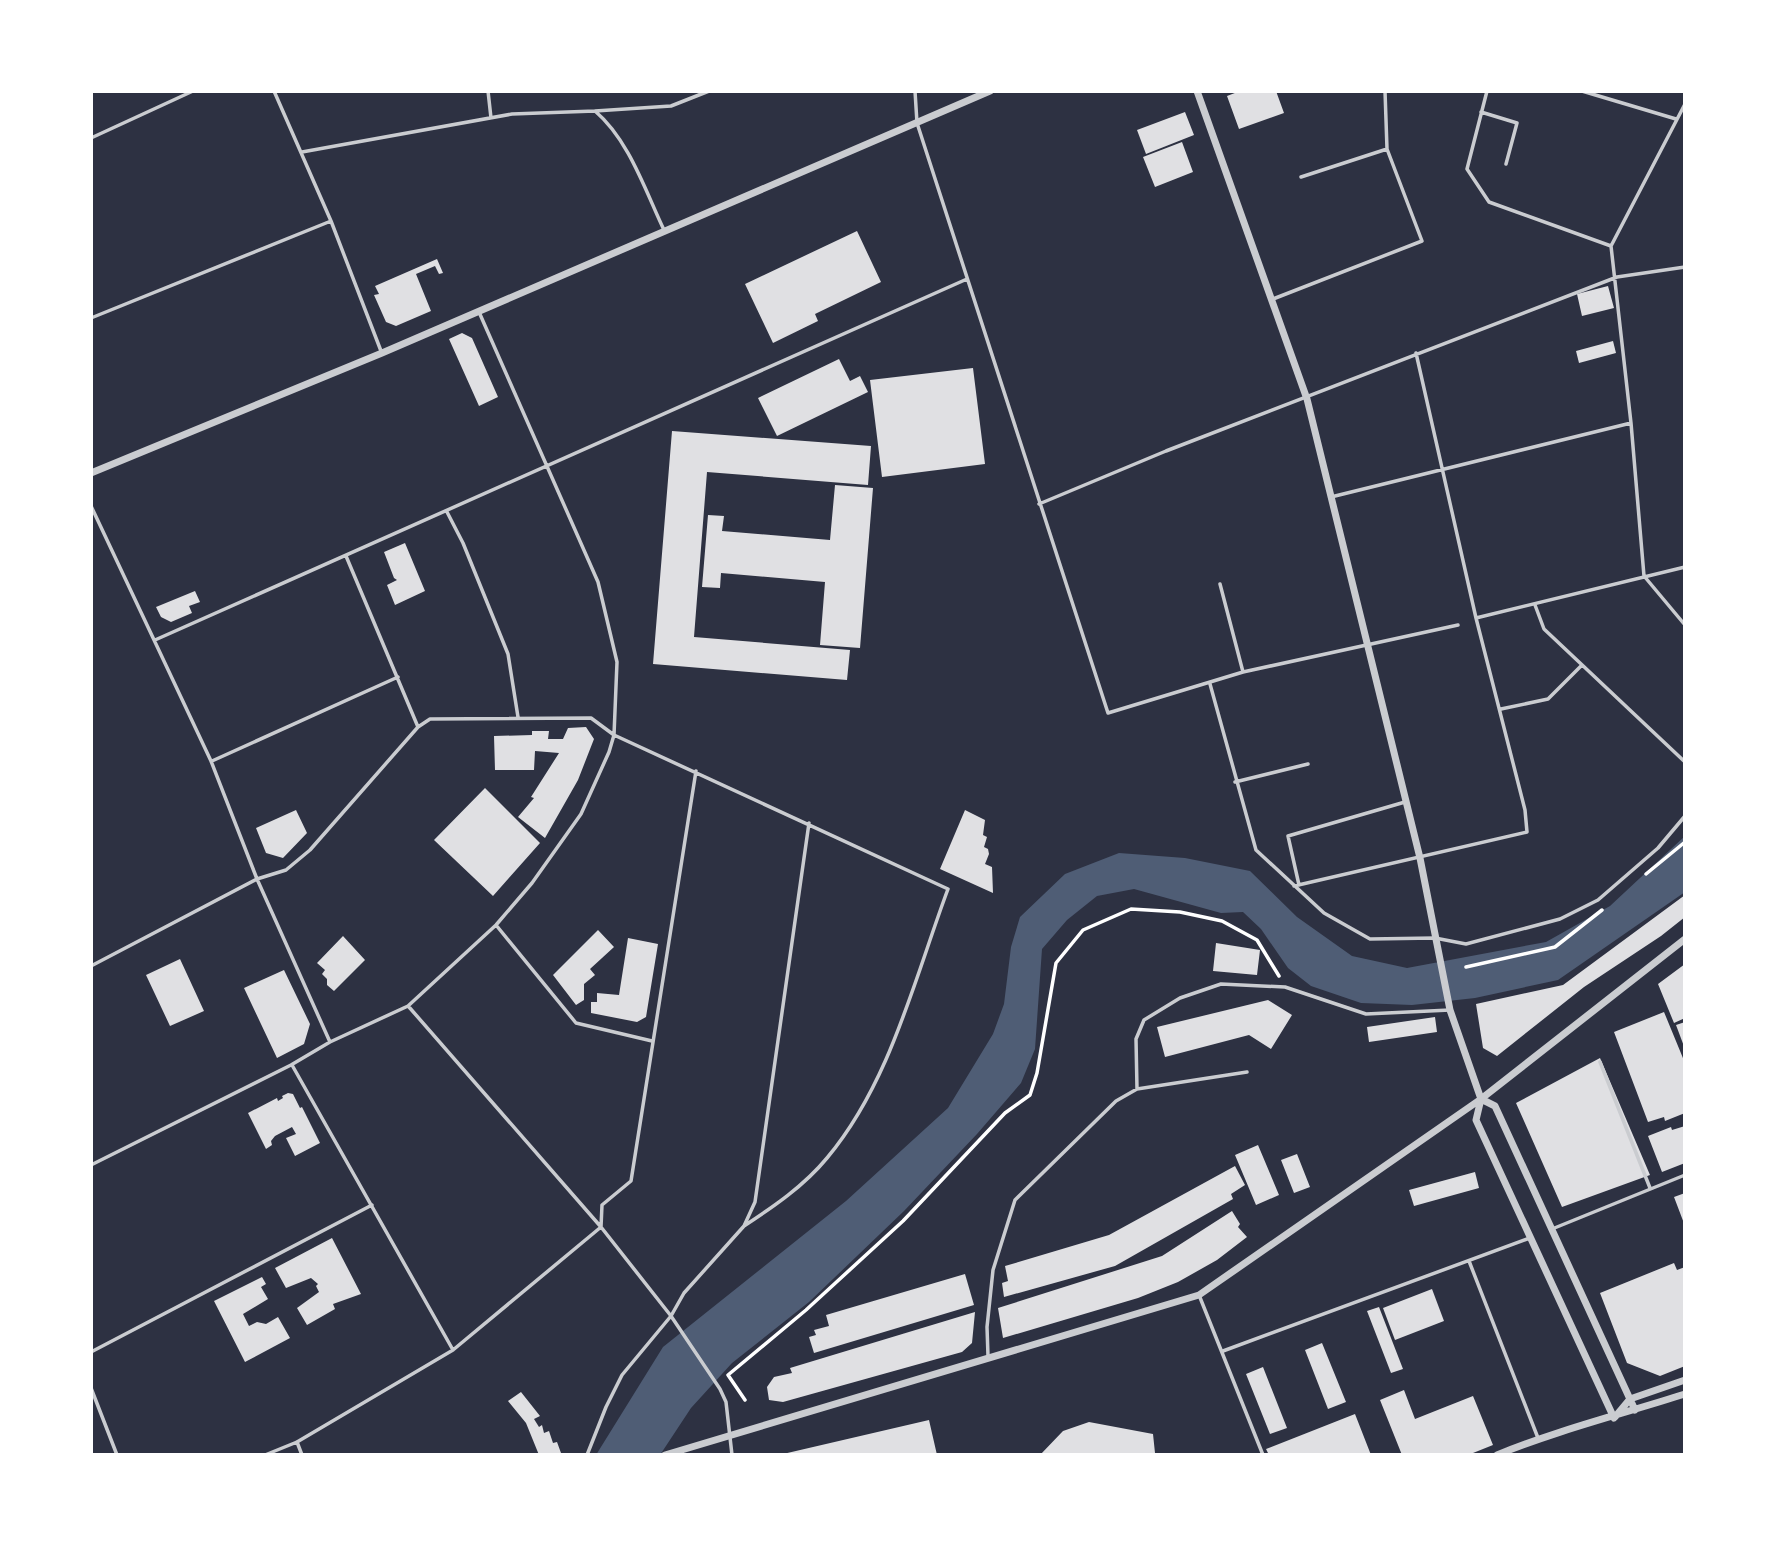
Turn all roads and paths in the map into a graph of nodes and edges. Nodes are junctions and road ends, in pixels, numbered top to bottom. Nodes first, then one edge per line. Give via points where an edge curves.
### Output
1 (193, 91) edge
2 (274, 91) edge
3 (488, 91) edge
4 (709, 91) edge
5 (915, 91) edge
6 (990, 91) edge
7 (1385, 91) edge
8 (1487, 91) edge
9 (1582, 91) edge
10 (1200, 92) edge
11 (1685, 104) edge
12 (595, 111) junction
13 (1481, 112) junction
14 (491, 118) junction
15 (1676, 119) junction
16 (917, 123) junction
17 (91, 138) edge
18 (1387, 149) junction
19 (302, 152) junction
20 (1507, 164) dead end
21 (1301, 177) dead end
22 (331, 221) junction
23 (665, 232) junction
24 (1611, 246) junction
25 (1685, 268) edge
26 (1617, 277) junction
27 (967, 278) junction
28 (1271, 300) junction
29 (479, 312) junction
30 (91, 318) edge
31 (1416, 353) junction
32 (382, 354) junction
33 (1307, 399) junction
34 (1632, 423) junction
35 (548, 465) junction
36 (1443, 468) junction
37 (91, 473) edge
38 (1331, 497) junction
39 (1039, 504) junction
40 (91, 506) edge
41 (446, 512) junction
42 (346, 556) junction
43 (1685, 567) edge
44 (1644, 576) junction
45 (1220, 584) dead end
46 (1535, 605) junction
47 (1476, 618) junction
48 (1458, 625) dead end
49 (1685, 625) edge
50 (155, 640) junction
51 (1367, 644) junction
52 (1582, 665) junction
53 (1243, 672) junction
54 (398, 677) junction
55 (1210, 684) junction
56 (1501, 709) junction
57 (517, 717) junction
58 (418, 727) junction
59 (614, 735) junction
60 (211, 761) junction
61 (1685, 762) edge
62 (1308, 764) dead end
63 (696, 770) junction
64 (1235, 782) junction
65 (1405, 802) junction
66 (1685, 816) edge
67 (809, 822) junction
68 (1420, 858) junction
69 (257, 879) junction
70 (1296, 886) junction
71 (496, 925) junction
72 (1435, 938) junction
73 (1685, 939) edge
74 (91, 966) edge
75 (1285, 987) junction
76 (408, 1006) junction
77 (1450, 1007) junction
78 (652, 1041) junction
79 (330, 1042) junction
80 (1600, 1062) dead end
81 (291, 1065) junction
82 (1247, 1072) dead end
83 (1137, 1089) junction
84 (1481, 1099) junction
85 (91, 1166) edge
86 (1685, 1175) edge
87 (1650, 1188) junction
88 (372, 1205) junction
89 (744, 1226) junction
90 (601, 1227) junction
91 (1550, 1230) junction
92 (1531, 1238) junction
93 (1469, 1261) junction
94 (1199, 1295) junction
95 (671, 1315) junction
96 (453, 1350) junction
97 (1223, 1351) junction
98 (91, 1352) edge
99 (988, 1358) junction
100 (1685, 1380) edge
101 (91, 1388) edge
102 (1685, 1394) edge
103 (1630, 1399) junction
104 (745, 1400) dead end
105 (1635, 1410) junction
106 (1614, 1418) junction
107 (730, 1435) junction
108 (1538, 1438) junction
109 (297, 1442) junction
110 (117, 1455) edge
111 (265, 1455) edge
112 (302, 1455) edge
113 (587, 1455) edge
114 (665, 1455) edge
115 (732, 1455) edge
116 (1263, 1455) edge
117 (1497, 1455) edge

1 - 17 lane
2 - 19 lane
3 - 14 lane
4 - 12 lane via 671,106
5 - 16 lane
6 - 16 street
7 - 18 lane
8 - 13 lane
9 - 15 lane
10 - 28 street
11 - 15 lane
12 - 14 lane
12 - 23 lane via 609,123 628,154
13 - 20 lane via 1517,123
13 - 24 lane via 1467,169 1489,202
14 - 19 lane
15 - 24 lane
16 - 23 street
16 - 27 lane
18 - 21 lane
18 - 28 lane via 1422,241
19 - 22 lane
22 - 30 lane
22 - 32 lane
23 - 29 street
24 - 26 lane
25 - 26 lane
26 - 31 lane
26 - 34 lane
27 - 35 lane
27 - 39 lane
28 - 33 street
29 - 32 street
29 - 35 lane
31 - 33 lane
31 - 36 lane
32 - 37 street
33 - 38 street
33 - 39 lane
34 - 36 lane
34 - 44 lane
35 - 41 lane
35 - 59 lane via 598,582 617,662
36 - 38 lane
36 - 47 lane
38 - 51 street
39 - 55 lane via 1108,713
40 - 50 lane
41 - 42 lane
41 - 57 lane via 508,654
42 - 50 lane
42 - 54 lane
43 - 44 lane
44 - 46 lane
44 - 49 lane
45 - 53 lane
46 - 47 lane
46 - 52 lane via 1544,629
47 - 56 lane
48 - 51 lane
50 - 60 lane
51 - 53 lane
51 - 65 street
52 - 56 lane via 1548,699
52 - 61 lane
53 - 55 lane
54 - 58 lane
54 - 60 lane
55 - 64 lane
56 - 68 lane via 1527,832
57 - 58 lane via 430,719
57 - 59 lane via 591,718
58 - 69 lane via 310,850 286,870
59 - 63 lane
59 - 71 lane via 581,814
60 - 69 lane
62 - 64 lane
63 - 67 lane
63 - 78 lane
64 - 70 lane via 1256,849
65 - 68 street
65 - 70 lane via 1288,835
66 - 72 lane via 1658,848 1598,900 1569,914 1466,944
67 - 89 lane via 755,1202
67 - 89 lane via 948,889 883,1065 859,1114 826,1160 779,1203
68 - 70 lane
68 - 72 street
69 - 74 lane
69 - 79 lane
70 - 72 lane via 1324,913 1370,939
71 - 76 lane
71 - 78 lane via 576,1023
72 - 77 street
73 - 84 street
75 - 77 lane via 1366,1014
75 - 83 lane via 1221,984 1180,998 1144,1020 1136,1039
75 - 104 path via 1257,940 1222,921 1131,909 1083,930 1056,963 1030,1095 1005,1113 903,1221 729,1375
76 - 79 lane
76 - 90 lane
77 - 84 street
78 - 90 lane via 631,1181 602,1205
79 - 81 lane
80 - 87 lane
81 - 85 lane
81 - 88 lane
82 - 83 lane
83 - 99 lane via 1116,1101 1015,1200 993,1270 986,1327
84 - 91 street via 1495,1106
84 - 92 street via 1476,1119
84 - 94 street
86 - 87 lane
87 - 91 lane
88 - 96 lane
88 - 98 lane
89 - 95 lane via 684,1293
90 - 95 lane
90 - 96 lane
91 - 103 street
92 - 93 lane
92 - 106 street
93 - 97 lane
93 - 108 lane
94 - 97 lane
94 - 99 street
95 - 107 lane via 720,1389
95 - 113 lane via 622,1375
96 - 109 lane
97 - 116 lane
99 - 107 street
100 - 103 street
101 - 110 lane
102 - 105 street
103 - 105 street
103 - 106 street
105 - 106 street
106 - 108 street
107 - 114 street
107 - 115 lane
108 - 117 street
109 - 111 lane
109 - 112 lane

